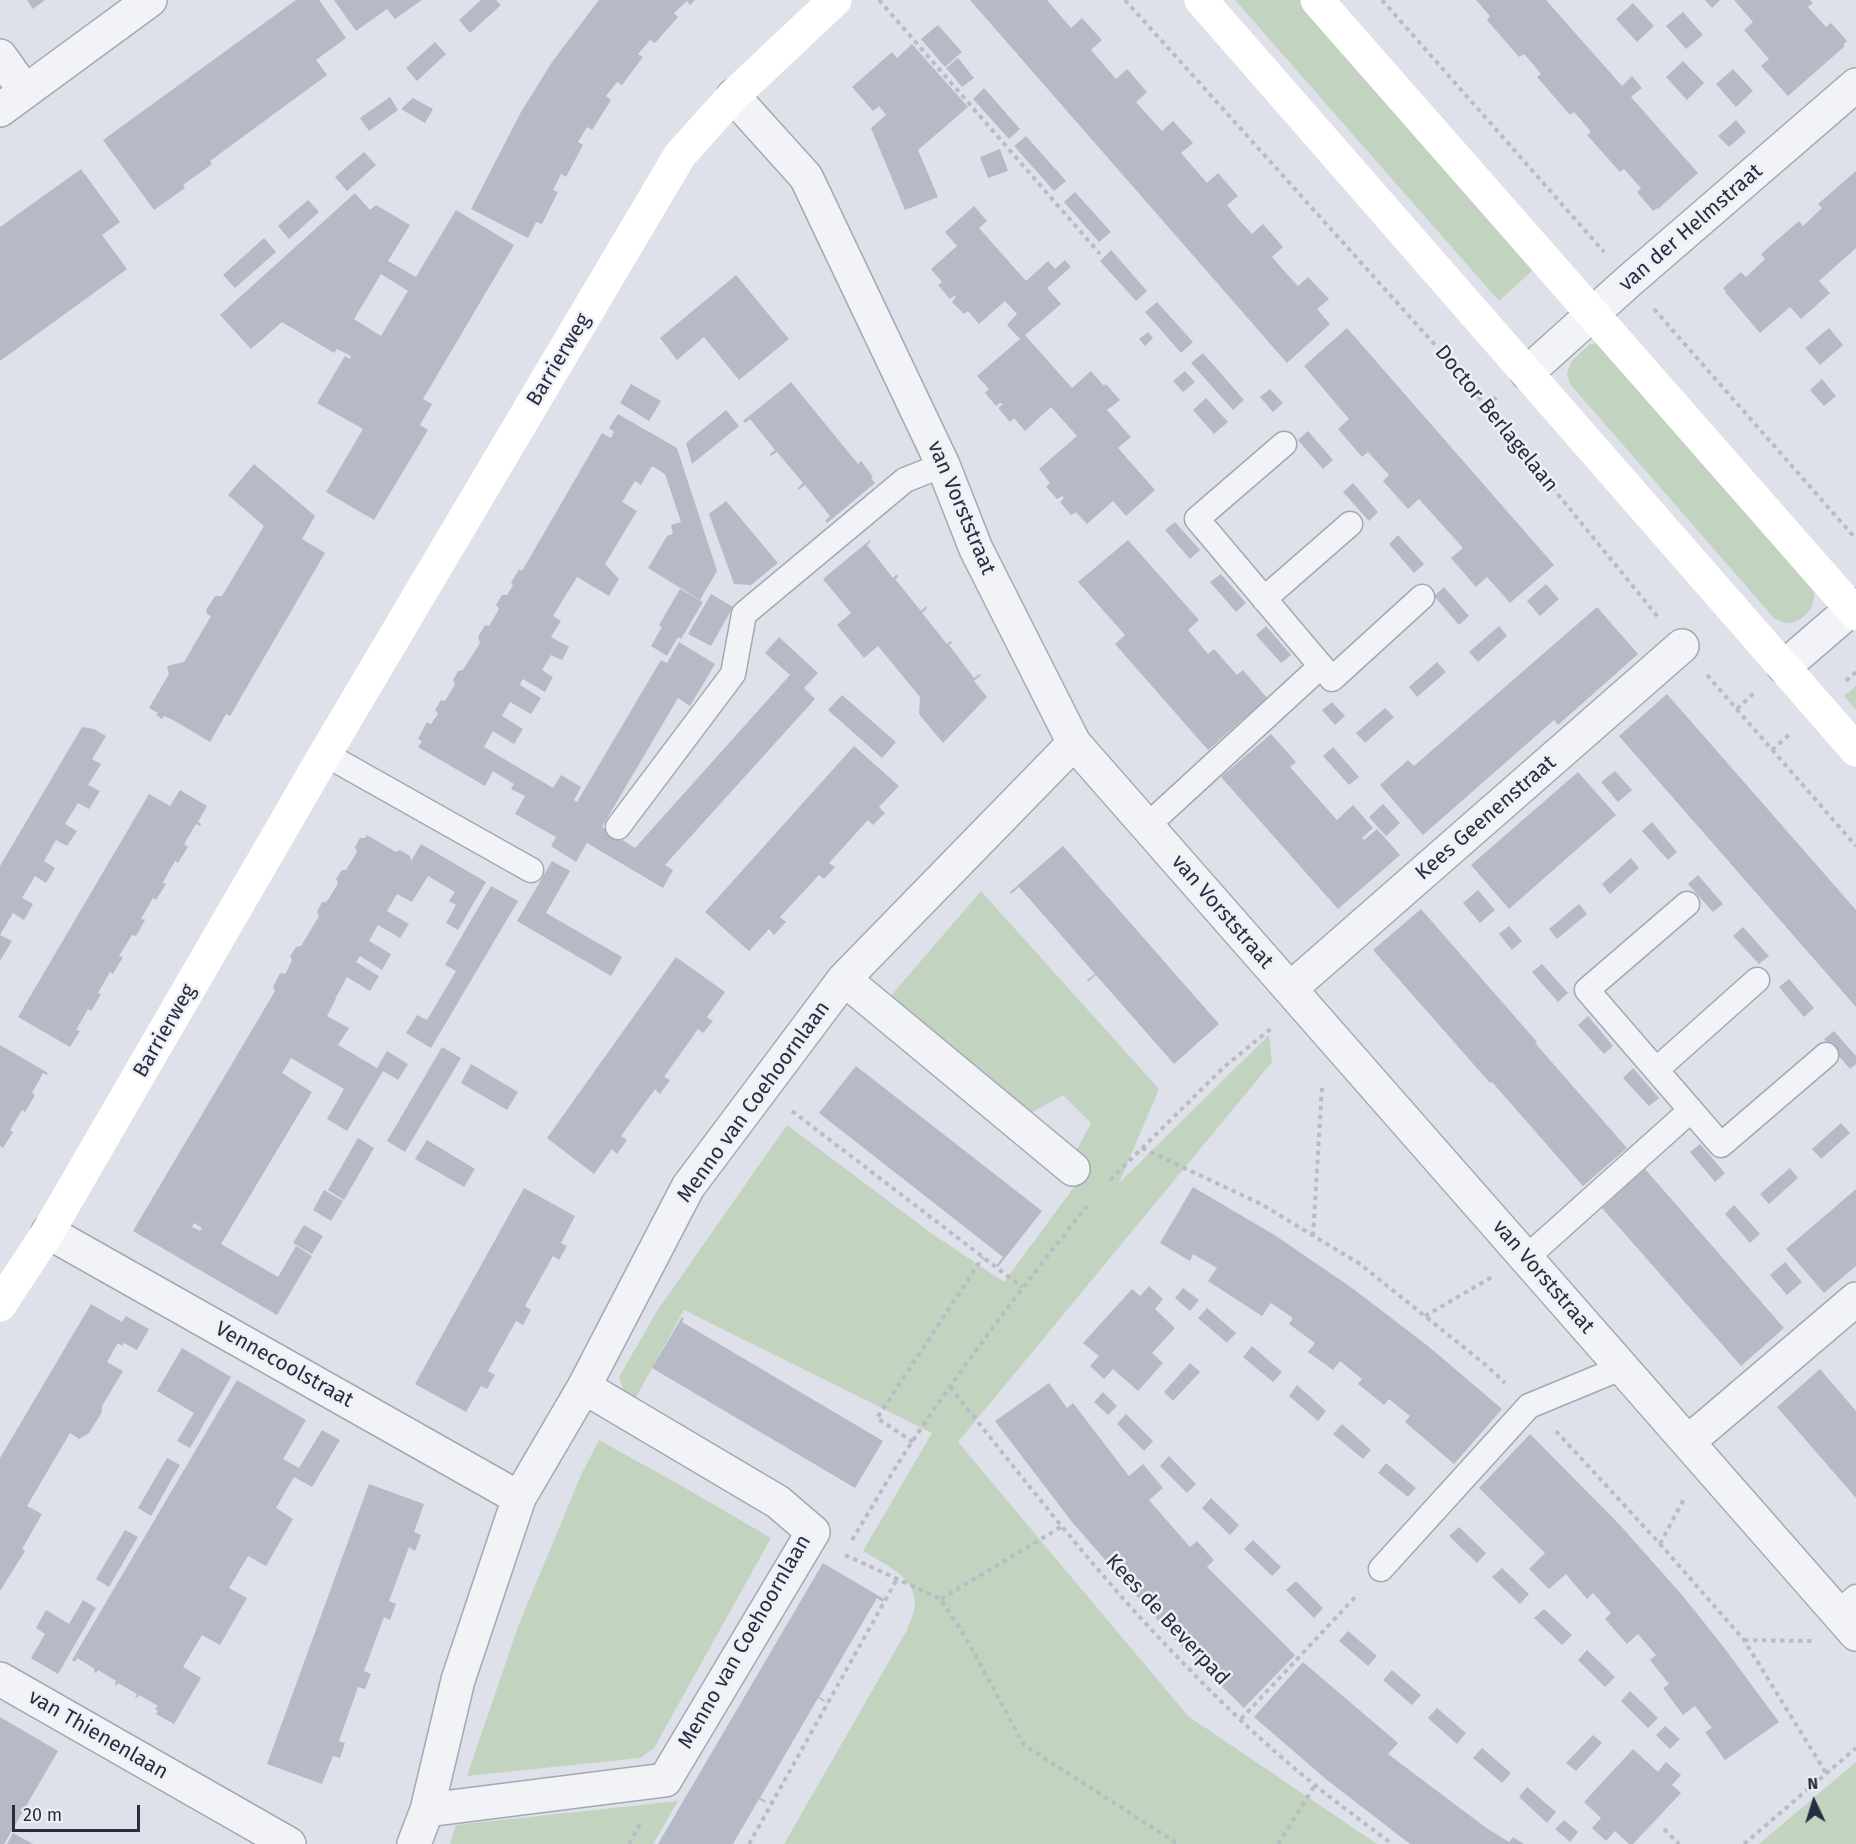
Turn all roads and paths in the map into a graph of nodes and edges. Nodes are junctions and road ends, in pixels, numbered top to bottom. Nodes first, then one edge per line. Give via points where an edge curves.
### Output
1 (150, 0) edge
2 (835, 0) edge
3 (879, 0) edge
4 (1125, 0) edge
5 (1201, 0) edge
6 (1317, 0) edge
7 (0, 57) edge
8 (1856, 85) edge
9 (733, 96) junction
10 (13, 101) edge
11 (1585, 231) dead end
12 (1100, 254) dead end
13 (1549, 263) junction
14 (1594, 314) junction
15 (1482, 322) junction
16 (1445, 356) junction
17 (1527, 374) junction
18 (1284, 444) dead end
19 (943, 465) junction
20 (1350, 524) dead end
21 (1422, 597) dead end
22 (1264, 598) junction
23 (1854, 609) edge
24 (1682, 646) junction
25 (1321, 666) junction
26 (1784, 667) junction
27 (1074, 743) junction
28 (1856, 750) edge
29 (325, 754) junction
30 (1147, 826) junction
31 (618, 827) dead end
32 (1856, 846) edge
33 (531, 870) dead end
34 (1687, 904) dead end
35 (844, 979) junction
36 (1757, 980) dead end
37 (1296, 996) junction
38 (1326, 1030) junction
39 (1826, 1055) dead end
40 (1656, 1070) junction
41 (762, 1088) junction
42 (1691, 1110) junction
43 (1073, 1169) dead end
44 (1105, 1185) dead end
45 (1091, 1201) dead end
46 (48, 1232) junction
47 (1313, 1236) dead end
48 (984, 1257) junction
49 (1526, 1258) junction
50 (1022, 1287) junction
51 (1856, 1299) edge
52 (0, 1305) edge
53 (1425, 1316) dead end
54 (1621, 1368) junction
55 (950, 1387) junction
56 (584, 1388) junction
57 (913, 1442) junction
58 (1696, 1451) junction
59 (519, 1498) junction
60 (1061, 1527) junction
61 (813, 1532) junction
62 (1660, 1544) dead end
63 (844, 1554) junction
64 (1381, 1569) joint
65 (897, 1579) junction
66 (941, 1599) junction
67 (1850, 1614) edge
68 (1744, 1640) dead end
69 (1822, 1642) dead end
70 (0, 1679) edge
71 (1241, 1719) junction
72 (1856, 1748) edge
73 (1315, 1785) junction
74 (427, 1810) junction
75 (1664, 1829) dead end
76 (289, 1844) edge
77 (414, 1844) edge
78 (749, 1844) edge
79 (1178, 1844) edge
80 (1278, 1844) edge
81 (1392, 1844) edge
82 (1679, 1844) edge
83 (1744, 1844) edge

1 - 10 street
2 - 9 main road, Barrierweg
3 - 12 path
4 - 16 path, Doctor Berlagelaan
5 - 15 main road
6 - 13 main road
7 - 10 street
8 - 14 street, van der Helmstraat
9 - 19 street, van Vorststraat via 806,177
9 - 29 main road, Barrierweg via 680,155
11 - 13 path
13 - 14 main road
14 - 17 street, van der Helmstraat
14 - 23 main road
15 - 16 path
15 - 17 main road
16 - 24 path, Doctor Berlagelaan
17 - 26 main road
18 - 22 lane via 1197,519
19 - 27 street, van Vorststraat via 976,549
19 - 31 lane via 905,480 744,614 733,674
20 - 22 lane
21 - 25 lane via 1332,679
22 - 25 lane
23 - 26 street
24 - 32 path, Doctor Berlagelaan
24 - 37 street, Kees Geenenstraat
25 - 30 lane
26 - 28 main road
27 - 30 street, van Vorststraat
27 - 35 street, Menno van Coehoornlaan
29 - 33 lane
29 - 46 main road, Barrierweg
30 - 37 street, van Vorststraat
34 - 40 lane via 1587,990
35 - 41 street, Menno van Coehoornlaan
35 - 43 street, Menno van Coehoornlaan
36 - 40 lane
37 - 38 street, van Vorststraat
37 - 44 path
38 - 47 path
38 - 49 street, van Vorststraat
39 - 42 lane via 1721,1145
40 - 42 lane
41 - 48 path
41 - 56 street, Menno van Coehoornlaan via 688,1187
42 - 49 lane
45 - 50 path
46 - 52 main road, Barrierweg
46 - 59 street, Vennecoolstraat
48 - 50 path
48 - 57 path via 877,1418
49 - 53 path
49 - 54 street, van Vorststraat
50 - 55 path
51 - 58 street
54 - 58 street, van Vorststraat
54 - 64 lane via 1529,1406
55 - 57 path
55 - 60 path, Kees de Beverpad
56 - 59 street, Menno van Coehoornlaan
56 - 61 street, Menno van Coehoornlaan via 778,1502
57 - 63 path
58 - 62 path
58 - 67 street, van Vorststraat
59 - 74 street, Menno van Coehoornlaan via 458,1680
60 - 66 path
60 - 71 path, Kees de Beverpad via 1149,1626
61 - 63 path
61 - 74 street, Menno van Coehoornlaan via 665,1779
63 - 65 path
64 - 71 path
65 - 66 path
65 - 78 path
66 - 79 path via 1024,1745
68 - 69 path
70 - 76 street, van Thienenlaan
71 - 73 path, Kees de Beverpad
72 - 83 path
73 - 80 path
73 - 81 path, Kees de Beverpad
74 - 77 street, Menno van Coehoornlaan
75 - 82 path

